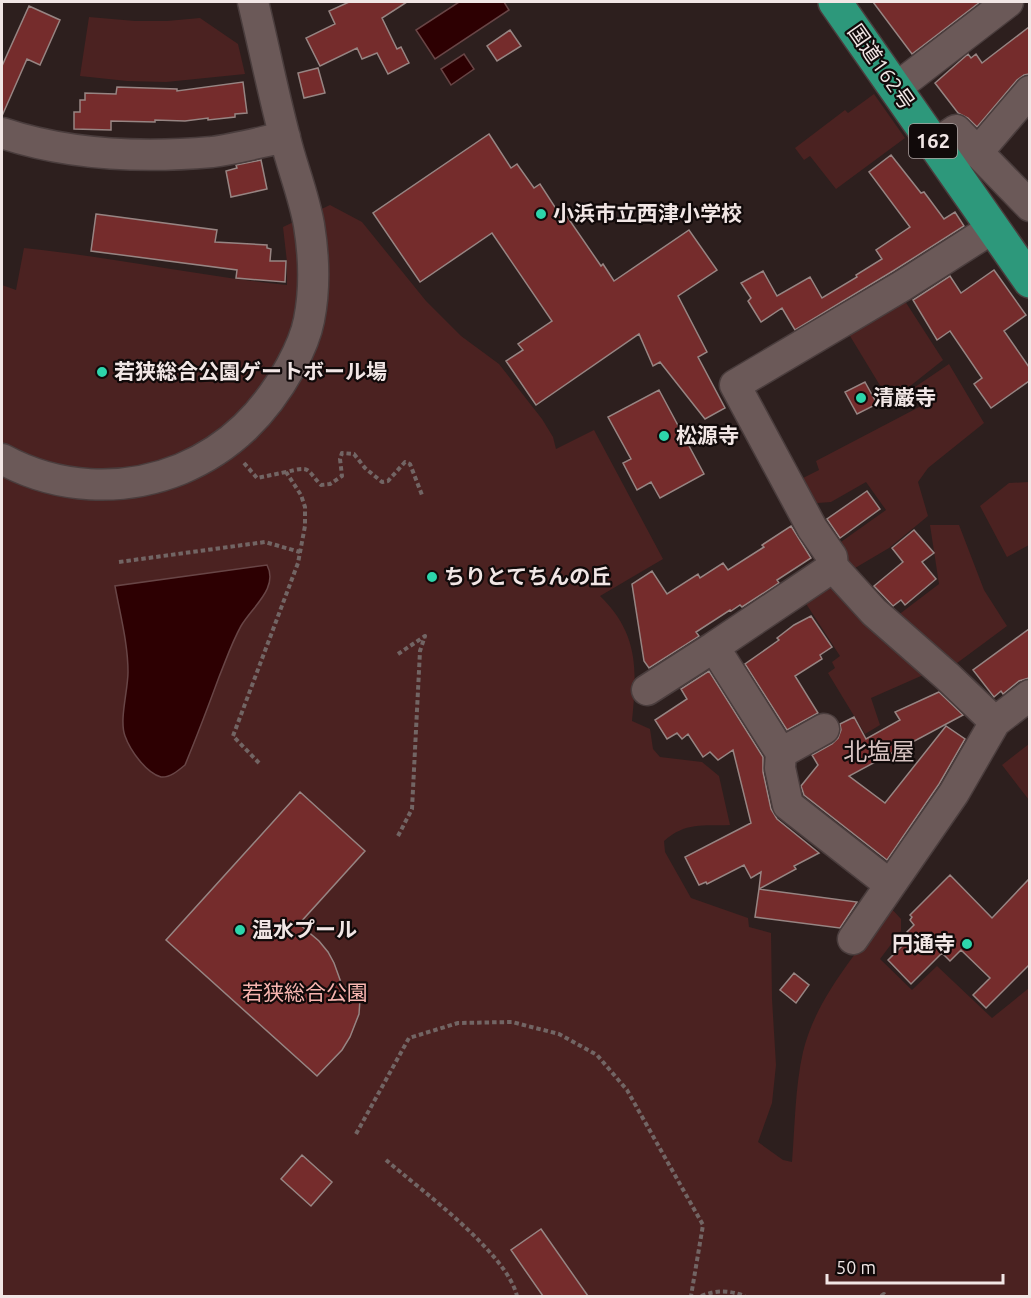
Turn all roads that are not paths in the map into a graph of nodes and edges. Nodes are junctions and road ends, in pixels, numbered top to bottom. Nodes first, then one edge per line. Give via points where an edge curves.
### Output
1 (253, 2) edge
2 (835, 2) edge
3 (1008, 2) edge
4 (896, 88) junction
5 (1029, 91) edge
6 (2, 133) edge
7 (285, 137) junction
8 (935, 144) junction
9 (977, 153) junction
10 (1029, 206) edge
11 (993, 228) junction
12 (1029, 280) edge
13 (2, 459) edge
14 (833, 567) junction
15 (714, 647) junction
16 (647, 690) dead end
17 (1029, 695) edge
18 (995, 722) junction
19 (824, 729) dead end
20 (781, 753) junction
21 (889, 884) junction
22 (853, 939) dead end

1 - 7 street
2 - 4 highway, 国道162号 / 162
3 - 4 street
4 - 8 highway, 国道162号 / 162
5 - 9 street
6 - 7 street via 79,150 148,155 214,151
7 - 13 street via 309,225 314,276 309,322 277,391 254,420 199,461 144,480 107,485 62,481 33,474
8 - 9 street via 956,130
8 - 11 highway, 国道162号 / 162
9 - 10 street
11 - 12 highway, 国道162号 / 162
11 - 14 street via 735,385 812,528 832,557
14 - 15 street
14 - 18 street via 874,612
15 - 16 street
15 - 20 street
17 - 18 street
18 - 21 street via 954,793
19 - 20 street
20 - 21 street via 788,806
21 - 22 street

